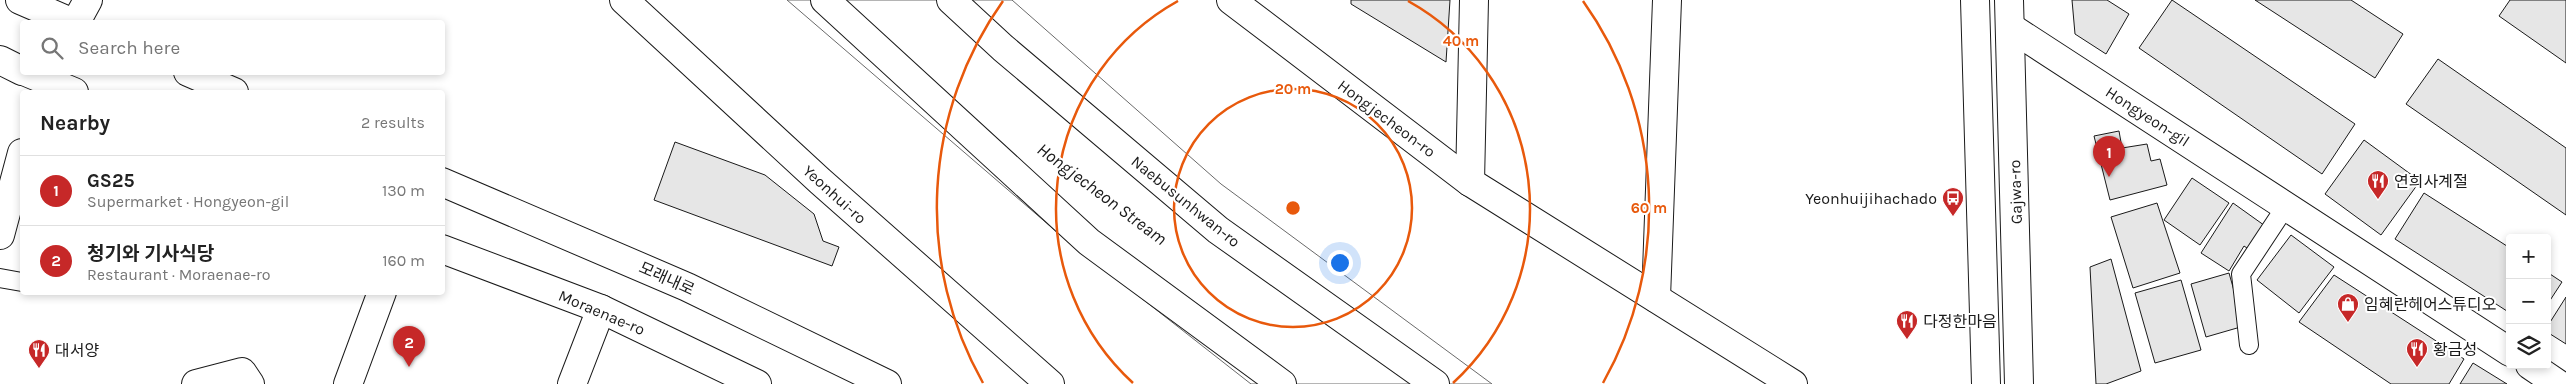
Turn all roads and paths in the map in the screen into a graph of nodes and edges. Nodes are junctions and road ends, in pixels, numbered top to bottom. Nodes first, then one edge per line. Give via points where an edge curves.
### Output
1 (20, 0) edge
2 (88, 0) edge
3 (624, 0) edge
4 (825, 0) edge
5 (951, 0) edge
6 (1232, 0) edge
7 (1474, 0) edge
8 (1667, 0) edge
9 (1975, 0) edge
10 (2009, 0) edge
11 (66, 20) edge
12 (77, 20) edge
13 (2010, 27) junction
14 (0, 60) edge
15 (20, 69) edge
16 (195, 75) edge
17 (38, 78) edge
18 (69, 90) edge
19 (229, 90) edge
20 (20, 158) edge
21 (1470, 182) junction
22 (445, 183) edge
23 (4, 198) edge
24 (2286, 206) junction
25 (0, 235) edge
26 (445, 250) edge
27 (0, 278) edge
28 (20, 282) edge
29 (381, 295) edge
30 (1656, 298) junction
31 (601, 309) junction
32 (2249, 345) dead end
33 (2506, 349) edge
34 (2536, 369) edge
35 (196, 384) edge
36 (250, 384) edge
37 (348, 384) edge
38 (572, 384) edge
39 (757, 384) edge
40 (887, 384) edge
41 (1050, 384) edge
42 (1282, 384) edge
43 (1435, 384) edge
44 (1793, 384) edge
45 (1986, 384) edge
46 (2019, 384) edge
47 (2558, 384) edge

1 - 11 main road
2 - 12 main road
3 - 41 main road, Yeonhui-ro via 820,181
4 - 42 main road via 1089,242
5 - 43 main road, Naebusunhwan-ro via 1218,230
6 - 21 main road, Hongjecheon-ro
7 - 21 main road
8 - 30 main road
9 - 45 main road
10 - 13 main road, Gajwa-ro
13 - 24 main road, Hongyeon-gil
13 - 46 main road, Gajwa-ro
14 - 15 main road
16 - 19 main road
17 - 18 main road
20 - 23 main road
21 - 30 main road, Hongjecheon-ro
22 - 40 main road, 모래내로 via 687,287
23 - 25 main road
24 - 32 lane via 2241,274
24 - 33 main road, Hongyeon-gil
26 - 31 main road, Moraenae-ro
27 - 28 lane
29 - 37 main road
30 - 44 main road, Hongjecheon-ro
31 - 38 main road
31 - 39 main road, Moraenae-ro
34 - 47 main road
35 - 36 main road via 242,372

